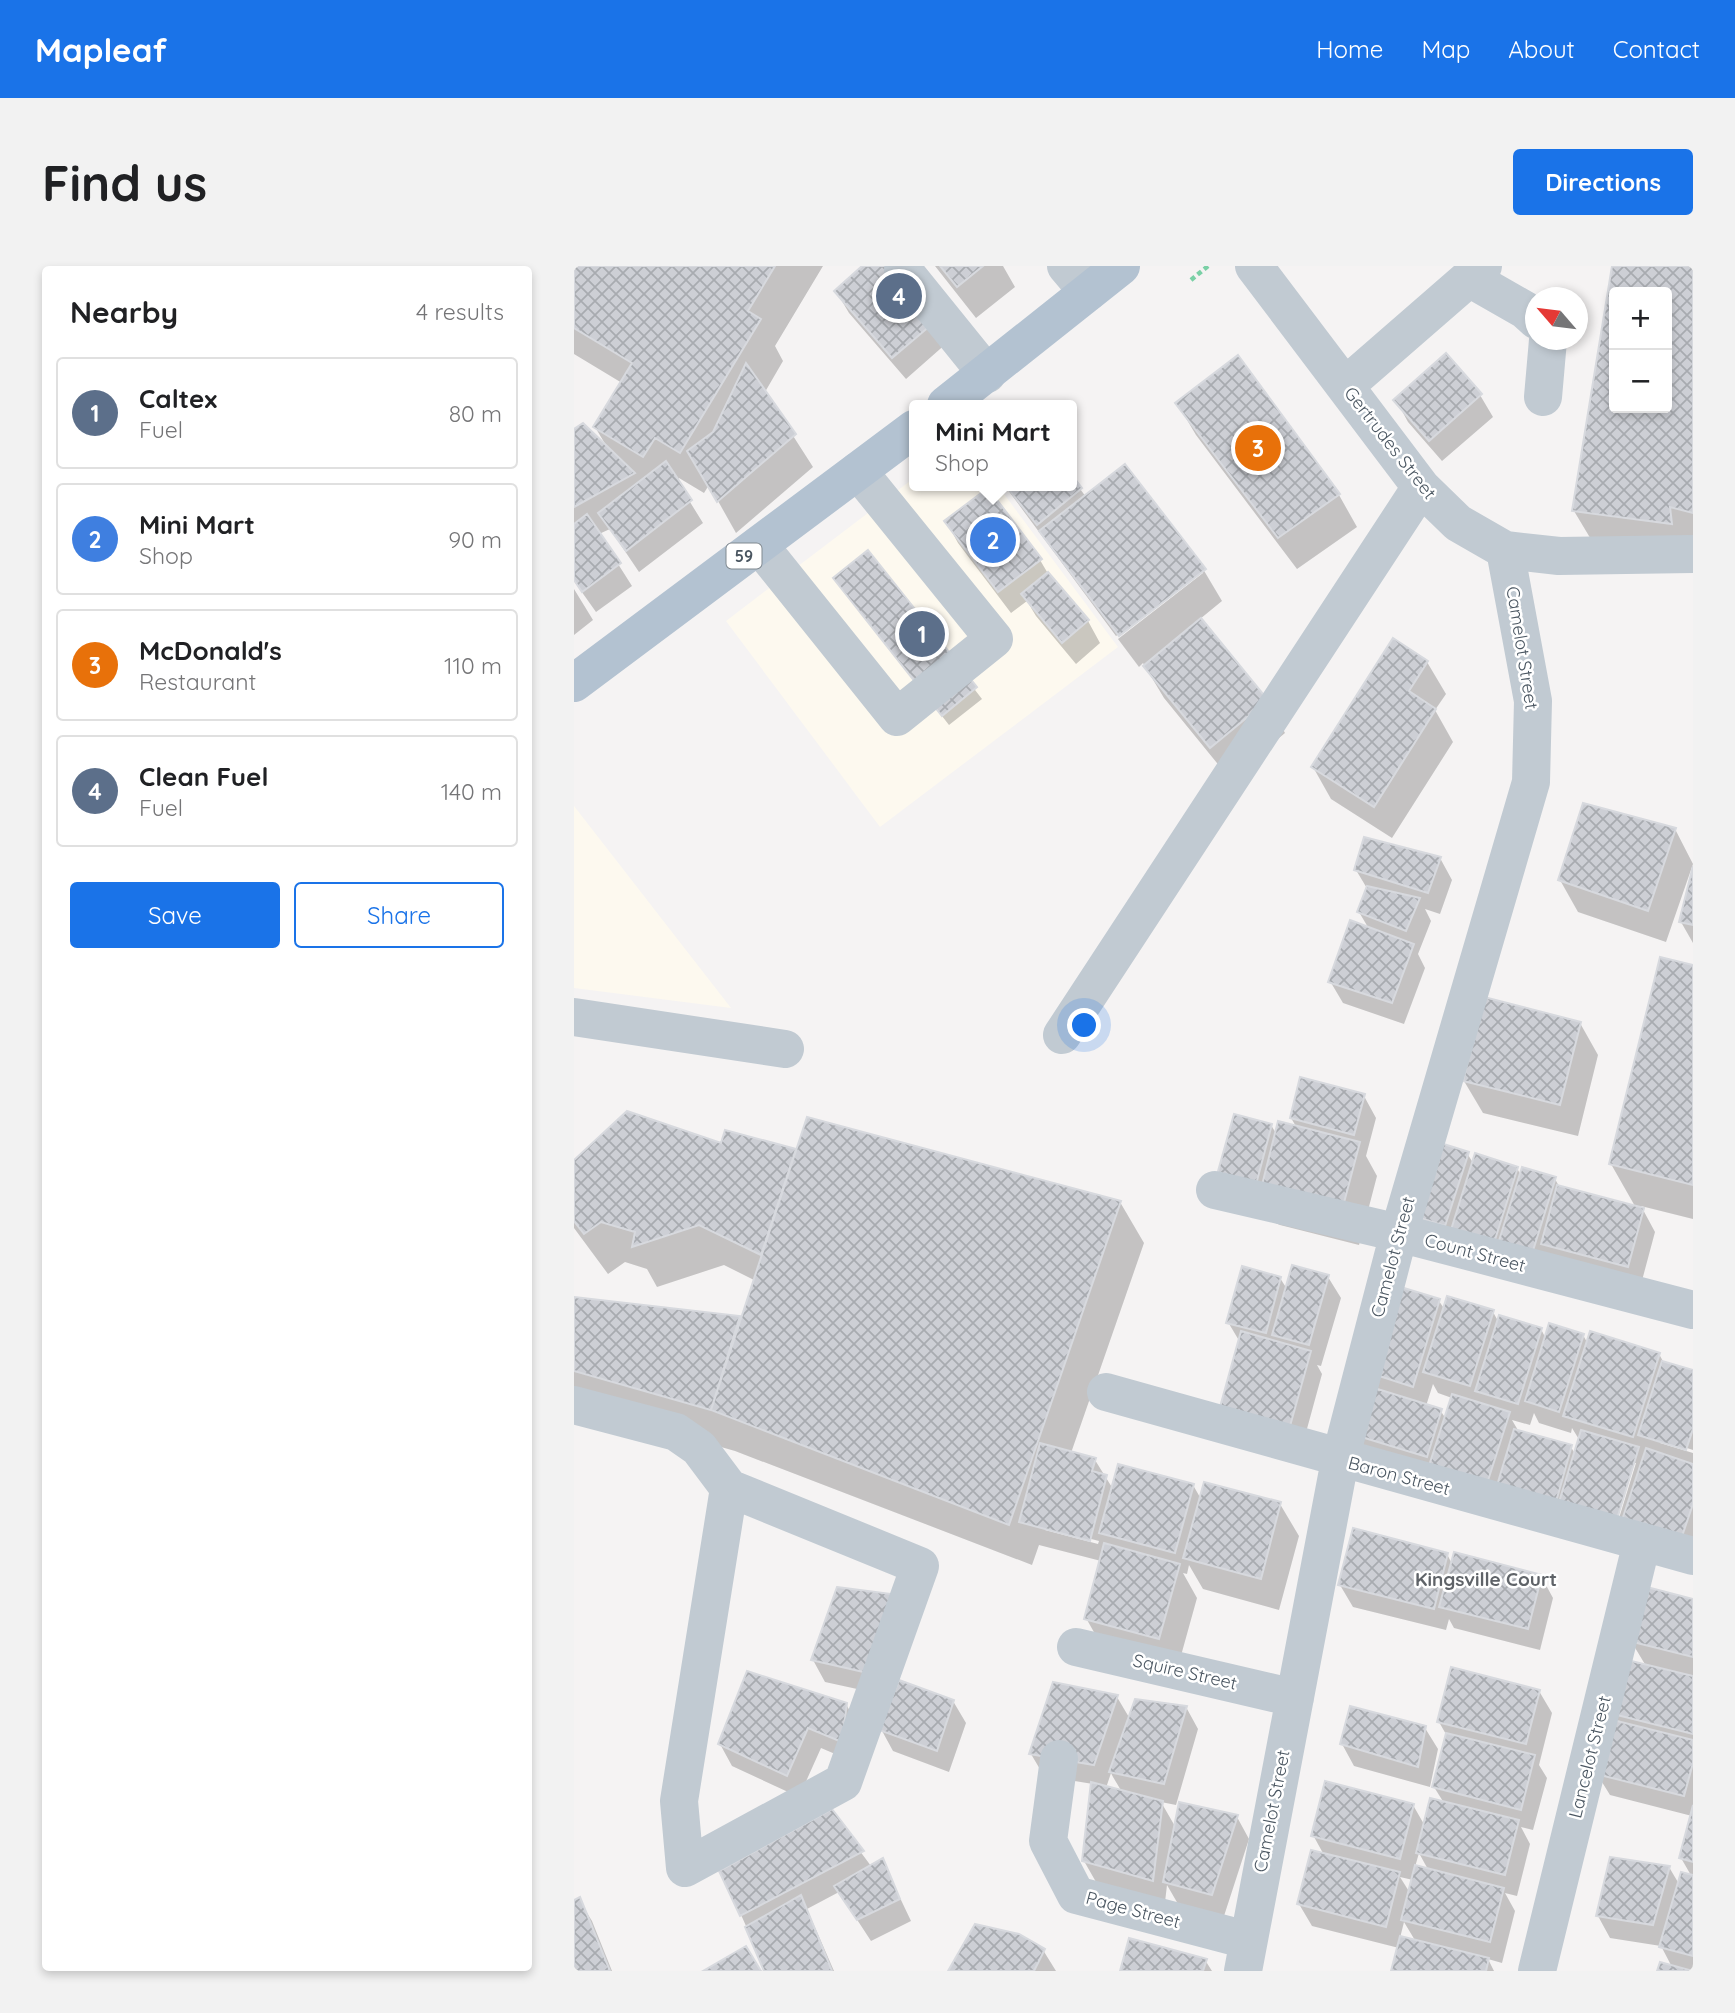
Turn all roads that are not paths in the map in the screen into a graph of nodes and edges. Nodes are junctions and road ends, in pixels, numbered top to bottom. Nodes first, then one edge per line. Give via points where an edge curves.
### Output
1 (1121, 266) edge
2 (1254, 266) edge
3 (903, 270) dead end
4 (1476, 272) edge
5 (1077, 279) edge
6 (1525, 310) edge
7 (1547, 350) edge
8 (987, 374) junction
9 (1345, 386) junction
10 (1544, 397) dead end
11 (953, 400) edge
12 (909, 433) edge
13 (858, 471) junction
14 (1421, 487) junction
15 (759, 545) junction
16 (1505, 550) junction
17 (1693, 554) edge
18 (574, 683) edge
19 (574, 1017) edge
20 (1062, 1035) dead end
21 (785, 1049) dead end
22 (1215, 1190) dead end
23 (1399, 1233) junction
24 (1693, 1310) edge
25 (1106, 1392) dead end
26 (574, 1405) edge
27 (1340, 1460) junction
28 (729, 1488) junction
29 (1642, 1542) junction
30 (1693, 1556) edge
31 (1076, 1647) dead end
32 (1295, 1698) junction
33 (1059, 1759) dead end
34 (1245, 1956) edge
35 (1537, 1971) edge

1 - 5 main road
2 - 9 street, Gertrudes Street
3 - 8 street
4 - 6 street
4 - 9 street
5 - 8 main road
7 - 10 street
8 - 11 main road
9 - 14 street, Gertrudes Street
12 - 13 main road, 59
13 - 15 main road, 59
13 - 15 street via 993,639 897,717
14 - 16 street, Gertrudes Street via 1458,523
14 - 20 street
15 - 18 main road, 59
16 - 17 street, Gertrudes Street via 1559,556
16 - 23 street, Camelot Street via 1533,701 1531,782
19 - 21 street
22 - 23 street, Count Street
23 - 24 street, Count Street
23 - 27 street, Camelot Street
25 - 27 street, Baron Street
26 - 28 street via 676,1432 699,1448
27 - 29 street, Baron Street
27 - 32 street, Camelot Street
28 - 28 street via 919,1566 844,1782 685,1868 679,1801
29 - 30 street, Baron Street
29 - 35 street, Lancelot Street
31 - 32 street, Squire Street
32 - 34 street, Camelot Street
33 - 34 street, Page Street via 1048,1841 1076,1895

